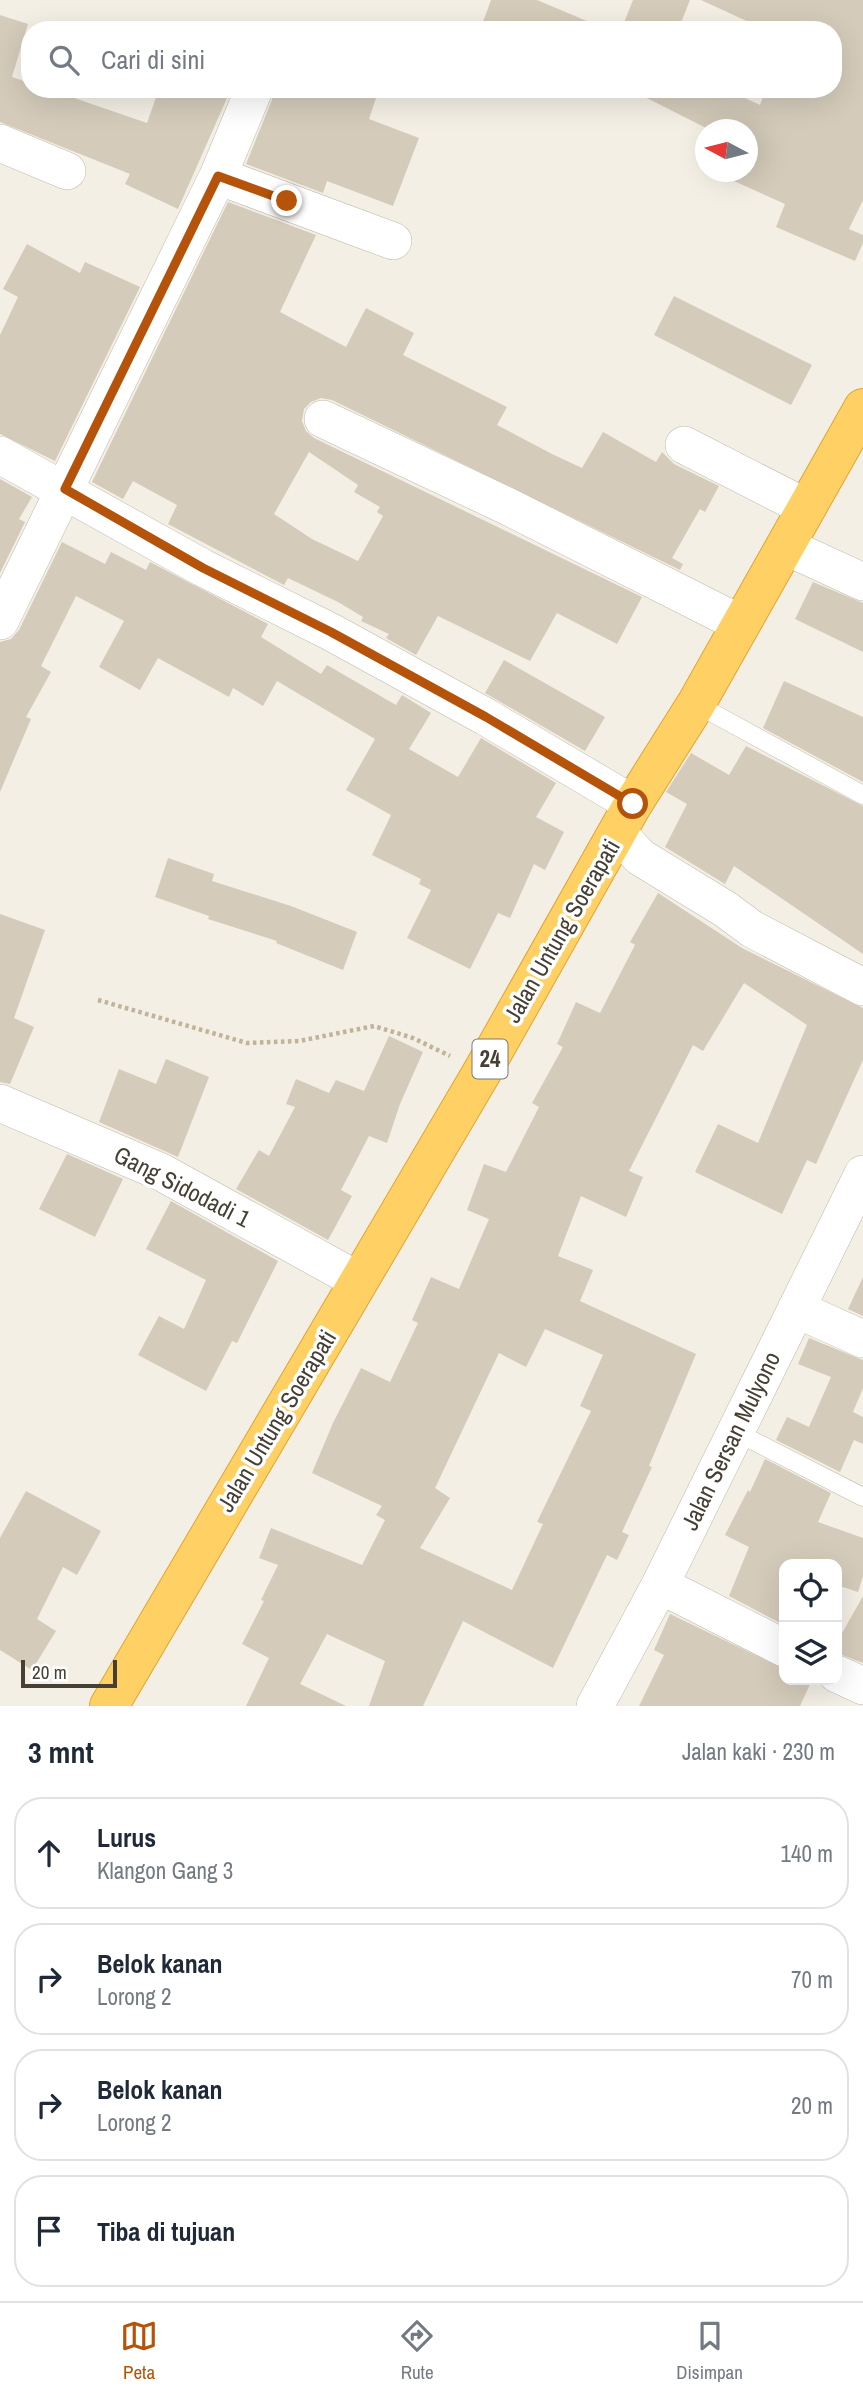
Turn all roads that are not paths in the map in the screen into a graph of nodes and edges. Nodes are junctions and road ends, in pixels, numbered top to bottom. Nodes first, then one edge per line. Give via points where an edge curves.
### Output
1 (250, 98) edge
2 (0, 143) edge
3 (67, 171) dead end
4 (218, 176) junction
5 (393, 241) dead end
6 (863, 408) edge
7 (323, 419) dead end
8 (684, 445) dead end
9 (0, 455) edge
10 (65, 489) junction
11 (807, 508) junction
12 (785, 546) junction
13 (863, 582) edge
14 (0, 621) edge
15 (741, 624) junction
16 (696, 704) junction
17 (863, 795) edge
18 (625, 818) junction
19 (863, 987) edge
20 (0, 1103) edge
21 (863, 1174) edge
22 (359, 1281) junction
23 (796, 1309) junction
24 (863, 1339) edge
25 (736, 1432) junction
26 (863, 1497) edge
27 (660, 1585) junction
28 (779, 1645) edge
29 (842, 1676) edge
30 (863, 1686) edge
31 (109, 1706) edge
32 (595, 1706) edge

1 - 4 street
2 - 3 street
4 - 5 street
4 - 10 street
6 - 11 highway, Jalan Untung Soerapati / 24
7 - 15 street
8 - 11 street
9 - 10 street
10 - 14 street
10 - 18 street via 203,568 486,717
11 - 12 highway, Jalan Untung Soerapati / 24
12 - 13 street
12 - 15 highway, Jalan Untung Soerapati / 24
15 - 16 highway, Jalan Untung Soerapati / 24
16 - 17 lane
16 - 18 highway, Jalan Untung Soerapati / 24
18 - 19 street via 640,857 752,929
18 - 22 highway, Jalan Untung Soerapati / 24
20 - 22 street, Gang Sidodadi 1 via 161,1172
21 - 23 street, Jalan Sersan Mulyono
22 - 31 highway, Jalan Untung Soerapati / 24
23 - 24 street
23 - 25 street, Jalan Sersan Mulyono
25 - 26 lane
25 - 27 street, Jalan Sersan Mulyono
27 - 28 street
27 - 32 street, Jalan Sersan Mulyono
29 - 30 street

